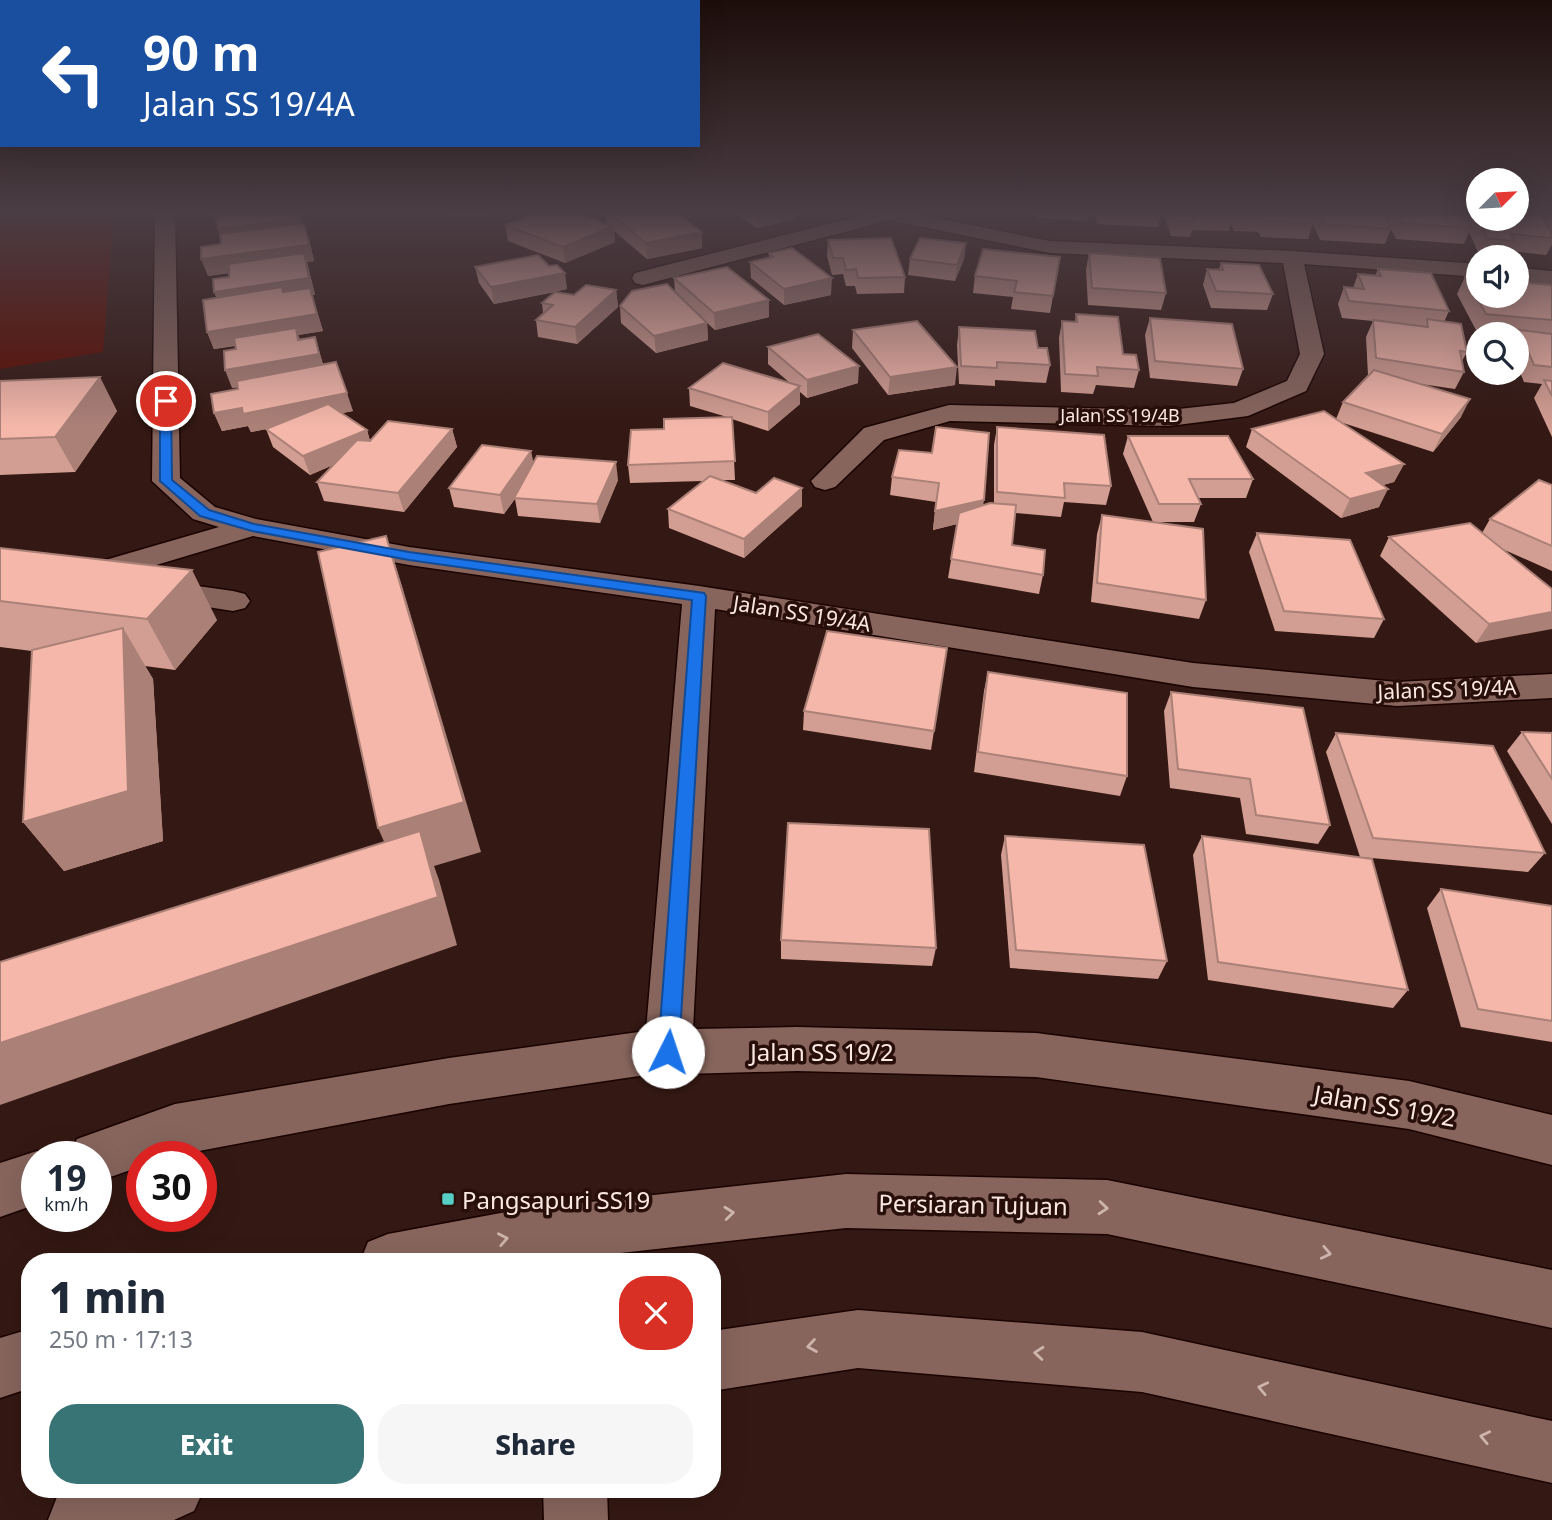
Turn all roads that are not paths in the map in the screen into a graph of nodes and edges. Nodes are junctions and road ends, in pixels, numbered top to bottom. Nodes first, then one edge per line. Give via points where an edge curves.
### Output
1 (165, 284) edge
2 (1298, 284) edge
3 (825, 481) dead end
4 (252, 527) junction
5 (699, 596) junction
6 (233, 601) dead end
7 (1552, 685) edge
8 (668, 1052) junction
9 (1552, 1140) edge
10 (112, 1151) edge
11 (21, 1183) edge
12 (0, 1190) edge
13 (434, 1253) edge
14 (1552, 1299) edge
15 (721, 1360) edge
16 (21, 1361) edge
17 (0, 1368) edge
18 (1552, 1452) edge
19 (145, 1498) edge
20 (575, 1498) edge
21 (80, 1520) edge
22 (576, 1520) edge

1 - 4 street, Jalan SS 19/4A via 166,481 204,513
2 - 3 street, Jalan SS 19/4B via 1312,354 1297,386 1239,410 1168,418 948,413 874,434
4 - 5 street, Jalan SS 19/4A via 409,556
4 - 6 street via 64,578
5 - 7 street, Jalan SS 19/4A via 1193,675 1397,694
5 - 8 street
8 - 9 street, Jalan SS 19/2 via 797,1049 1037,1055 1409,1105
8 - 10 street, Jalan SS 19/2 via 449,1081 175,1129
11 - 12 street
13 -> 14 street, Persiaran Tujuan via 516,1237 846,1201 1108,1207
18 -> 15 street via 1142,1362 858,1339
16 - 17 street
19 - 21 street
20 - 22 street

